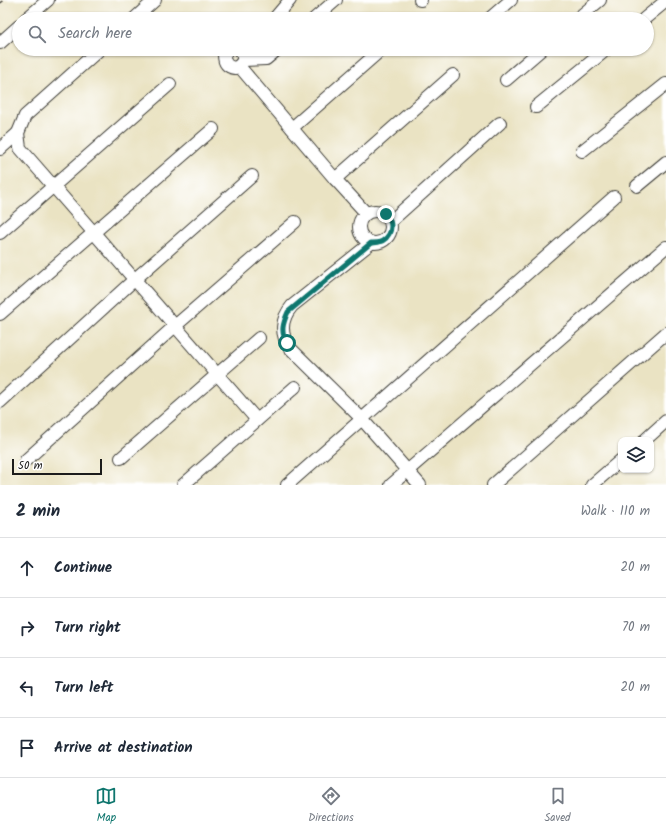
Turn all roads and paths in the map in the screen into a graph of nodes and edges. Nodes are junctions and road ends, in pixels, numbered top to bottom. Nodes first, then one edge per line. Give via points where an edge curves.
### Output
1 (4, 0) edge
2 (48, 0) edge
3 (155, 0) edge
4 (290, 0) edge
5 (336, 0) edge
6 (511, 0) edge
7 (600, 0) edge
8 (666, 1) edge
9 (0, 3) edge
10 (34, 12) edge
11 (142, 12) edge
12 (280, 12) edge
13 (322, 12) edge
14 (497, 12) edge
15 (585, 12) edge
16 (653, 12) edge
17 (12, 32) edge
18 (0, 43) edge
19 (92, 56) edge
20 (224, 56) edge
21 (239, 56) edge
22 (241, 56) edge
23 (246, 56) edge
24 (270, 56) edge
25 (374, 56) edge
26 (534, 56) edge
27 (598, 56) edge
28 (453, 75) dead end
29 (506, 80) dead end
30 (170, 84) dead end
31 (666, 84) edge
32 (536, 107) dead end
33 (500, 123) dead end
34 (292, 128) junction
35 (213, 129) dead end
36 (18, 133) junction
37 (0, 149) edge
38 (582, 151) dead end
39 (666, 162) edge
40 (252, 176) dead end
41 (335, 179) junction
42 (52, 186) junction
43 (637, 186) dead end
44 (614, 197) dead end
45 (366, 213) junction
46 (391, 221) junction
47 (295, 222) dead end
48 (0, 233) edge
49 (93, 234) junction
50 (371, 243) junction
51 (666, 248) edge
52 (134, 280) junction
53 (0, 314) edge
54 (175, 326) junction
55 (666, 333) edge
56 (259, 338) dead end
57 (216, 374) junction
58 (295, 387) dead end
59 (0, 402) edge
60 (361, 418) junction
61 (257, 420) junction
62 (666, 422) edge
63 (648, 437) edge
64 (121, 458) dead end
65 (26, 460) dead end
66 (618, 463) edge
67 (407, 471) junction
68 (183, 485) edge
69 (287, 485) edge
70 (391, 485) edge
71 (420, 485) edge
72 (493, 485) edge
73 (592, 485) edge

1 - 9 path
2 - 10 street
3 - 11 street
4 - 12 street
5 - 13 street
6 - 14 street
7 - 15 street
8 - 16 street
17 - 18 street
19 - 36 street via 29,112 22,121
20 - 21 street via 225,63 231,67
22 - 34 street
23 - 24 street via 266,59
25 - 34 street
26 - 29 street
27 - 32 street
28 - 41 street
30 - 42 street
31 - 38 street
33 - 46 street
34 - 41 street
35 - 49 street
36 - 37 street
36 - 42 street via 18,143 23,153
39 - 43 street
40 - 52 street
41 - 45 street
42 - 48 street
42 - 49 street
44 - 60 street
45 - 46 street via 376,210 386,214
45 - 50 street via 359,227 362,237
46 - 50 street via 392,230 386,240
47 - 54 street
49 - 52 street
49 - 53 street
50 - 60 street via 292,306 282,327 284,338 290,348
51 - 67 street
52 - 54 street
52 - 59 street
54 - 57 street
54 - 65 street
55 - 72 street
56 - 57 street
57 - 61 street
57 - 64 street
58 - 61 street
60 - 67 street
60 - 69 street
61 - 68 street
62 - 63 street
66 - 73 street
67 - 70 street
67 - 71 street

